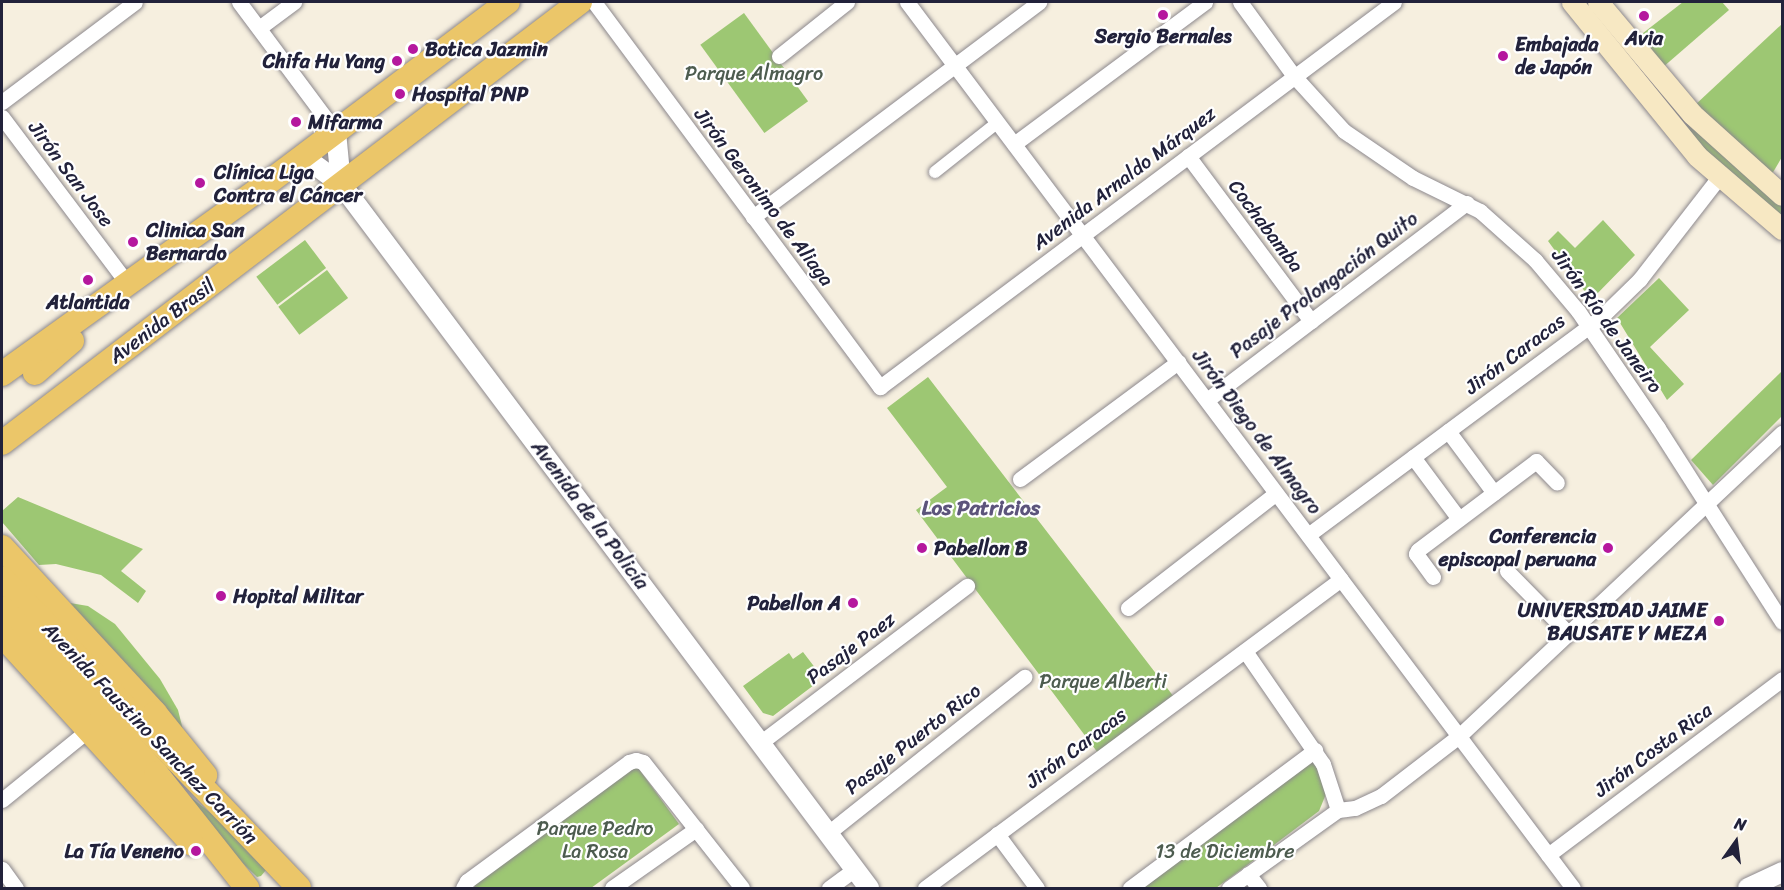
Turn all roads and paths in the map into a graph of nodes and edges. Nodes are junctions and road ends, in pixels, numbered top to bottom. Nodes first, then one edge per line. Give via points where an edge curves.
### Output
1 (135, 2) edge
2 (239, 2) edge
3 (294, 2) edge
4 (508, 2) edge
5 (580, 2) edge
6 (594, 2) edge
7 (847, 2) edge
8 (1039, 2) edge
9 (1205, 2) edge
10 (1240, 2) edge
11 (1394, 2) edge
12 (1572, 2) edge
13 (1598, 2) edge
14 (912, 3) edge
15 (259, 28) junction
16 (779, 56) dead end
17 (955, 65) junction
18 (1294, 76) junction
19 (2, 102) edge
20 (2, 117) edge
21 (998, 123) junction
22 (336, 132) junction
23 (1014, 144) junction
24 (303, 156) junction
25 (1188, 156) junction
26 (935, 172) dead end
27 (1719, 177) junction
28 (341, 184) junction
29 (1782, 195) edge
30 (1467, 203) junction
31 (753, 217) junction
32 (1782, 229) edge
33 (1083, 235) junction
34 (128, 284) junction
35 (1311, 321) junction
36 (1588, 326) junction
37 (152, 328) junction
38 (1178, 362) junction
39 (80, 365) dead end
40 (35, 373) dead end
41 (2, 374) edge
42 (880, 387) joint
43 (1207, 400) junction
44 (1448, 431) junction
45 (1782, 433) edge
46 (2, 443) edge
47 (1413, 457) junction
48 (1020, 479) dead end
49 (1557, 483) dead end
50 (1276, 493) junction
51 (1494, 493) junction
52 (1708, 503) junction
53 (1459, 519) junction
54 (1308, 535) junction
55 (2, 547) edge
56 (1507, 572) dead end
57 (1433, 577) dead end
58 (2, 578) edge
59 (1341, 579) junction
60 (967, 586) dead end
61 (2, 608) edge
62 (1128, 608) dead end
63 (1782, 622) edge
64 (1569, 634) junction
65 (2, 635) edge
66 (1245, 651) junction
67 (1024, 677) dead end
68 (1782, 679) edge
69 (88, 730) junction
70 (1459, 736) junction
71 (760, 743) junction
72 (1315, 750) junction
73 (163, 766) junction
74 (2, 800) edge
75 (224, 808) junction
76 (1338, 810) junction
77 (696, 829) junction
78 (828, 833) junction
79 (996, 834) junction
80 (1548, 855) junction
81 (280, 868) junction
82 (2, 869) edge
83 (854, 870) junction
84 (1782, 872) edge
85 (1248, 874) junction
86 (16, 888) edge
87 (236, 888) edge
88 (247, 888) edge
89 (258, 888) edge
90 (297, 888) edge
91 (463, 888) edge
92 (612, 888) edge
93 (741, 888) edge
94 (829, 888) edge
95 (869, 888) edge
96 (925, 888) edge
97 (1037, 888) edge
98 (1130, 888) edge
99 (1229, 888) edge
100 (1259, 888) edge
101 (1573, 888) edge
102 (1748, 888) edge

1 - 19 street
2 - 15 street
3 - 15 street
4 - 22 main road
5 - 28 main road, Avenida Brasil
6 - 31 street, Jirón Geronimo de Aliaga
7 - 16 street
8 - 17 street
9 - 23 street
10 - 18 street, Jirón Río de Janeiro
11 - 18 street, Avenida Arnaldo Márquez
12 - 27 main road via 1664,118
13 - 29 main road via 1692,114
14 - 17 street, Jirón Diego de Almagro
15 - 22 street
17 - 21 street, Jirón Diego de Almagro
17 - 31 street
18 - 25 street, Avenida Arnaldo Márquez
18 - 30 street, Jirón Río de Janeiro via 1344,131 1379,157
20 - 34 street, Jirón San Jose
21 - 23 street, Jirón Diego de Almagro
21 - 26 street
22 - 24 main road
22 - 28 street
23 - 33 street, Jirón Diego de Almagro
24 - 28 street
24 - 34 main road
25 - 33 street, Avenida Arnaldo Márquez
25 - 35 street, Cochabamba
27 - 32 main road
27 - 36 street, Jirón Caracas via 1640,279
28 - 37 main road, Avenida Brasil
28 - 71 street, Avenida de la Policía
30 - 35 street, Pasaje Prolongación Quito
30 - 36 street, Jirón Río de Janeiro via 1521,244
31 - 42 street, Jirón Geronimo de Aliaga
33 - 38 street, Jirón Diego de Almagro
33 - 42 street, Avenida Arnaldo Márquez
34 - 40 main road via 120,298
34 - 41 main road
35 - 43 street, Pasaje Prolongación Quito
36 - 44 street, Jirón Caracas
36 - 52 street, Jirón Río de Janeiro
37 - 39 main road
37 - 46 main road, Avenida Brasil
38 - 43 street, Jirón Diego de Almagro
38 - 48 street
43 - 50 street, Jirón Diego de Almagro
44 - 47 street, Jirón Caracas
44 - 51 street
45 - 52 street
47 - 53 street
47 - 54 street, Jirón Caracas
49 - 51 street via 1536,461
50 - 54 street, Jirón Diego de Almagro
50 - 62 street
51 - 53 street
52 - 63 street, Jirón Río de Janeiro
52 - 64 street
53 - 57 street via 1416,552
54 - 59 street, Jirón Diego de Almagro
55 - 75 main road via 155,713 200,766
56 - 64 street
58 - 73 main road, Avenida Faustino Sanchez Carrión
59 - 66 street, Jirón Caracas
59 - 70 street, Jirón Diego de Almagro
60 - 71 street, Pasaje Paez
61 - 73 main road, Avenida Faustino Sanchez Carrión
64 - 70 street
65 - 69 main road
66 - 72 street
66 - 79 street, Jirón Caracas
67 - 78 street, Pasaje Puerto Rico
68 - 80 street, Jirón Costa Rica
69 - 74 street
69 - 87 main road
70 - 76 street via 1381,796 1361,806
70 - 80 street, Jirón Diego de Almagro
71 - 78 street, Avenida de la Policía
72 - 76 street via 1328,774
72 - 98 street
73 - 75 main road, Avenida Faustino Sanchez Carrión
73 - 88 main road, Avenida Faustino Sanchez Carrión
75 - 81 main road, Avenida Faustino Sanchez Carrión
76 - 85 street
77 - 91 street via 643,762 636,760 476,874
77 - 92 street
77 - 93 street
78 - 83 street, Avenida de la Policía
79 - 96 street, Jirón Caracas
79 - 97 street
80 - 101 street, Jirón Diego de Almagro
81 - 89 main road
81 - 90 main road, Avenida Faustino Sanchez Carrión
82 - 86 street
83 - 94 street
83 - 95 street, Avenida de la Policía
84 - 102 street
85 - 99 street
85 - 100 street

